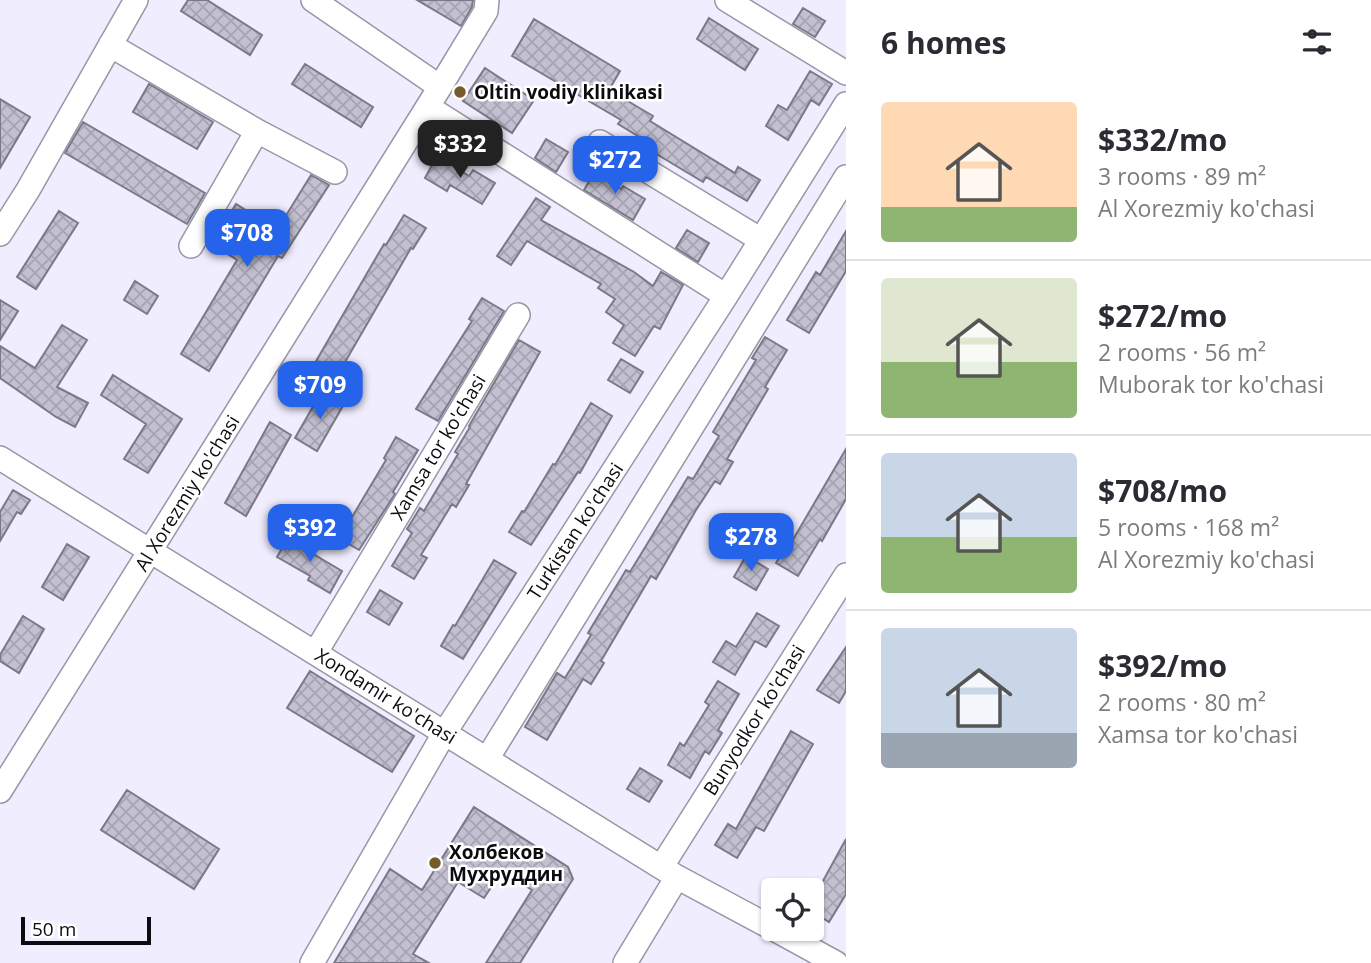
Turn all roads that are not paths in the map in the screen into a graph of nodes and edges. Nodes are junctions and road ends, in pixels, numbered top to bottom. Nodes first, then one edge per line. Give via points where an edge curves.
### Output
1 (136, 0) edge
2 (313, 0) edge
3 (487, 0) edge
4 (727, 0) edge
5 (110, 45) junction
6 (846, 73) edge
7 (434, 97) junction
8 (846, 104) edge
9 (257, 131) junction
10 (600, 142) dead end
11 (335, 172) dead end
12 (846, 177) edge
13 (0, 234) edge
14 (761, 240) junction
15 (191, 246) dead end
16 (726, 296) junction
17 (518, 315) dead end
18 (0, 458) edge
19 (151, 552) junction
20 (846, 575) edge
21 (316, 652) junction
22 (445, 733) junction
23 (487, 759) junction
24 (0, 791) edge
25 (669, 871) junction
26 (761, 922) edge
27 (796, 941) edge
28 (312, 963) edge
29 (625, 963) edge
30 (836, 963) edge

1 - 5 street
2 - 7 street
3 - 7 street, Al Xorezmiy ko'chasi via 486,11
4 - 6 street
5 - 9 street
5 - 13 street
7 - 16 street
7 - 19 street, Al Xorezmiy ko'chasi
8 - 14 street, Turkistan ko'chasi
9 - 11 street
9 - 15 street
10 - 14 street
12 - 23 street
14 - 16 street, Turkistan ko'chasi
16 - 22 street, Turkistan ko'chasi
17 - 21 street, Xamsa tor ko'chasi
18 - 19 street, Xondamir ko'chasi
19 - 21 street, Xondamir ko'chasi
19 - 24 street, Al Xorezmiy ko'chasi
20 - 25 street, Bunyodkor ko'chasi
21 - 22 street, Xondamir ko'chasi
22 - 23 street, Xondamir ko'chasi
22 - 28 street, Turkistan ko'chasi
23 - 25 street, Xondamir ko'chasi
25 - 26 street, Xondamir ko'chasi
25 - 29 street, Bunyodkor ko'chasi
27 - 30 street, Xondamir ko'chasi

